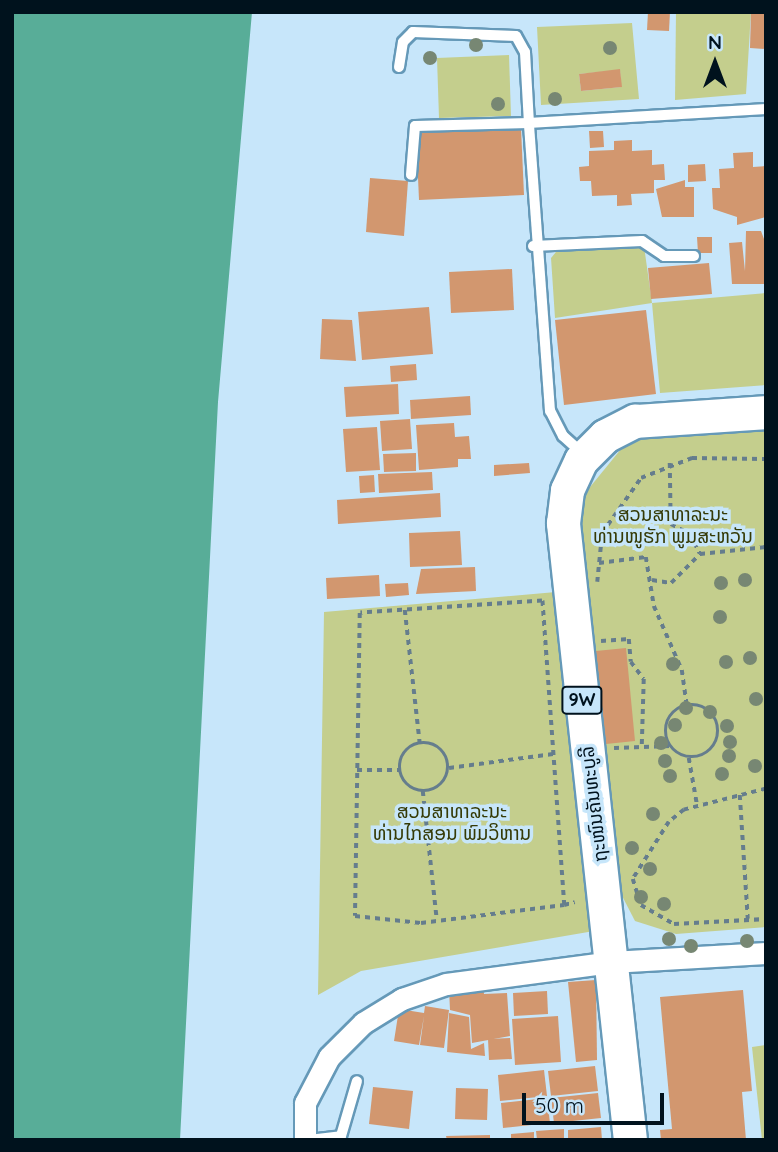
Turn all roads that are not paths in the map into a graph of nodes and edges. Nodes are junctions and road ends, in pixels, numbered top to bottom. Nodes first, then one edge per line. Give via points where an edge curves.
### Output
1 (399, 67) dead end
2 (766, 109) edge
3 (529, 123) junction
4 (411, 175) dead end
5 (533, 246) junction
6 (694, 256) dead end
7 (766, 412) edge
8 (585, 456) junction
9 (766, 953) edge
10 (611, 962) junction
11 (357, 1081) dead end
12 (307, 1140) edge
13 (630, 1140) edge

1 - 3 lane via 403,42 413,32 516,36 524,52
2 - 3 lane
3 - 4 lane via 415,126
3 - 5 lane
5 - 6 lane via 651,242 664,256
5 - 8 lane via 550,411 563,436
7 - 8 main road, ຖະໜົນຄັນທະບູລີ / 9W via 635,421 605,436
8 - 10 main road, ຖະໜົນຄັນທະບູລີ / 9W via 567,490 563,523
9 - 10 street
10 - 12 street via 446,984 402,999 363,1023 329,1057 305,1103
10 - 13 main road, ຖະໜົນຄັນທະບູລີ / 9W
11 - 12 lane via 341,1136

